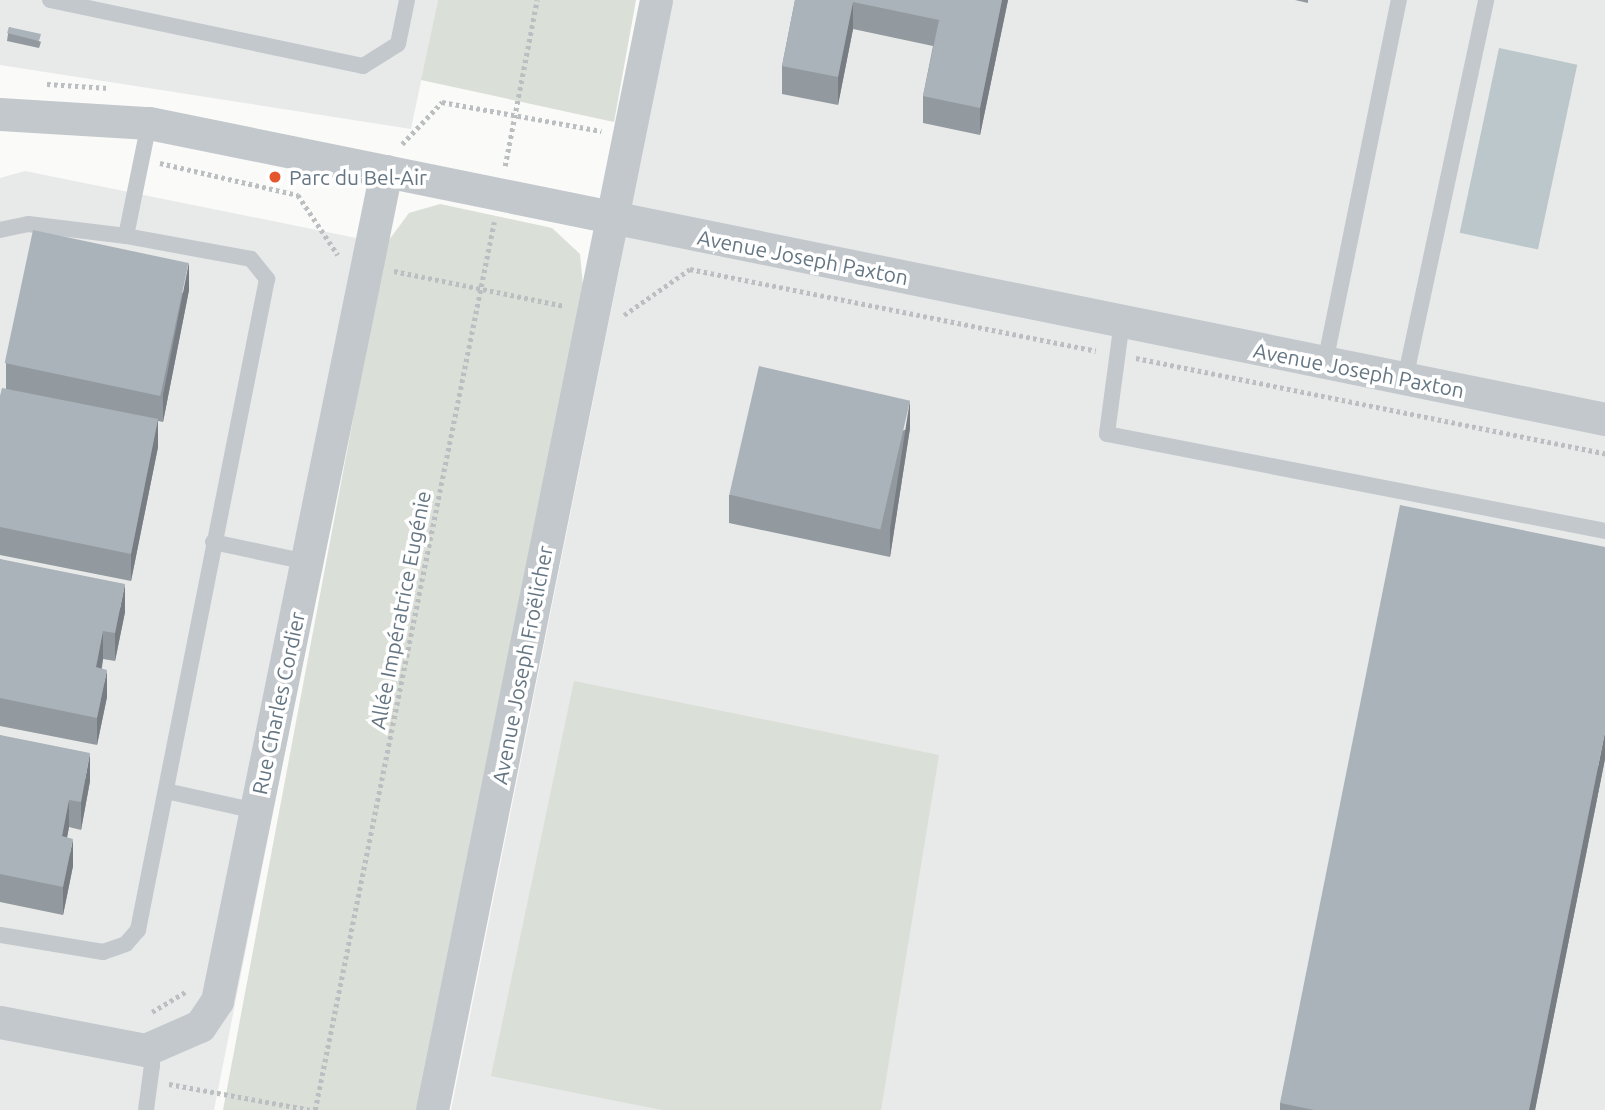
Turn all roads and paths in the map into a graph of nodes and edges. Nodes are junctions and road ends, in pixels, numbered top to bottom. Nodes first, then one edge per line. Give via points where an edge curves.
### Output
1 (50, 0) edge
2 (407, 0) edge
3 (537, 0) edge
4 (656, 0) edge
5 (1399, 0) edge
6 (1486, 0) edge
7 (37, 85) dead end
8 (124, 90) dead end
9 (0, 114) edge
10 (514, 116) junction
11 (149, 124) junction
12 (629, 131) junction
13 (388, 156) junction
14 (141, 160) junction
15 (499, 196) junction
16 (612, 219) junction
17 (0, 230) edge
18 (126, 236) junction
19 (368, 266) junction
20 (481, 289) junction
21 (594, 312) junction
22 (1122, 321) junction
23 (1118, 355) junction
24 (1325, 363) junction
25 (1405, 379) junction
26 (1605, 419) edge
27 (1605, 453) edge
28 (1605, 531) edge
29 (213, 542) junction
30 (307, 562) junction
31 (166, 791) junction
32 (256, 811) junction
33 (0, 935) edge
34 (195, 987) dead end
35 (0, 1022) edge
36 (143, 1034) junction
37 (145, 1110) edge
38 (315, 1110) edge
39 (432, 1110) edge

1 - 2 lane via 363,66 398,44
3 - 10 path, Allée Impératrice Eugénie
4 - 12 street, Avenue Joseph Froëlicher
5 - 24 lane
6 - 25 lane
7 - 8 path
9 - 11 street, Avenue Joseph Paxton
10 - 12 path
10 - 13 path via 442,102
10 - 15 path, Allée Impératrice Eugénie
11 - 13 street, Avenue Joseph Paxton
11 - 14 lane
12 - 16 street, Avenue Joseph Froëlicher
13 - 15 street, Avenue Joseph Paxton
13 - 19 street, Rue Charles Cordier
14 - 18 lane
14 - 19 path via 298,195 341,260
15 - 16 street, Avenue Joseph Paxton
15 - 20 path, Allée Impératrice Eugénie
16 - 21 street, Avenue Joseph Froëlicher
16 - 22 street, Avenue Joseph Paxton
17 - 18 lane via 28,224
18 - 29 lane via 251,259 267,279
19 - 20 path
19 - 30 street, Rue Charles Cordier
20 - 21 path
20 - 38 path, Allée Impératrice Eugénie
21 - 23 path via 622,316 690,269
21 - 39 street, Avenue Joseph Froëlicher
22 - 23 lane
22 - 24 street, Avenue Joseph Paxton
23 - 27 path
23 - 28 lane via 1107,434
24 - 25 street, Avenue Joseph Paxton
25 - 26 street, Avenue Joseph Paxton
29 - 30 lane
29 - 31 lane
30 - 32 street, Rue Charles Cordier
31 - 32 lane
31 - 33 lane via 145,904 126,944 103,952
32 - 36 street, Rue Charles Cordier via 217,1001 200,1026
34 - 36 path
35 - 36 street
36 - 37 lane via 152,1065

